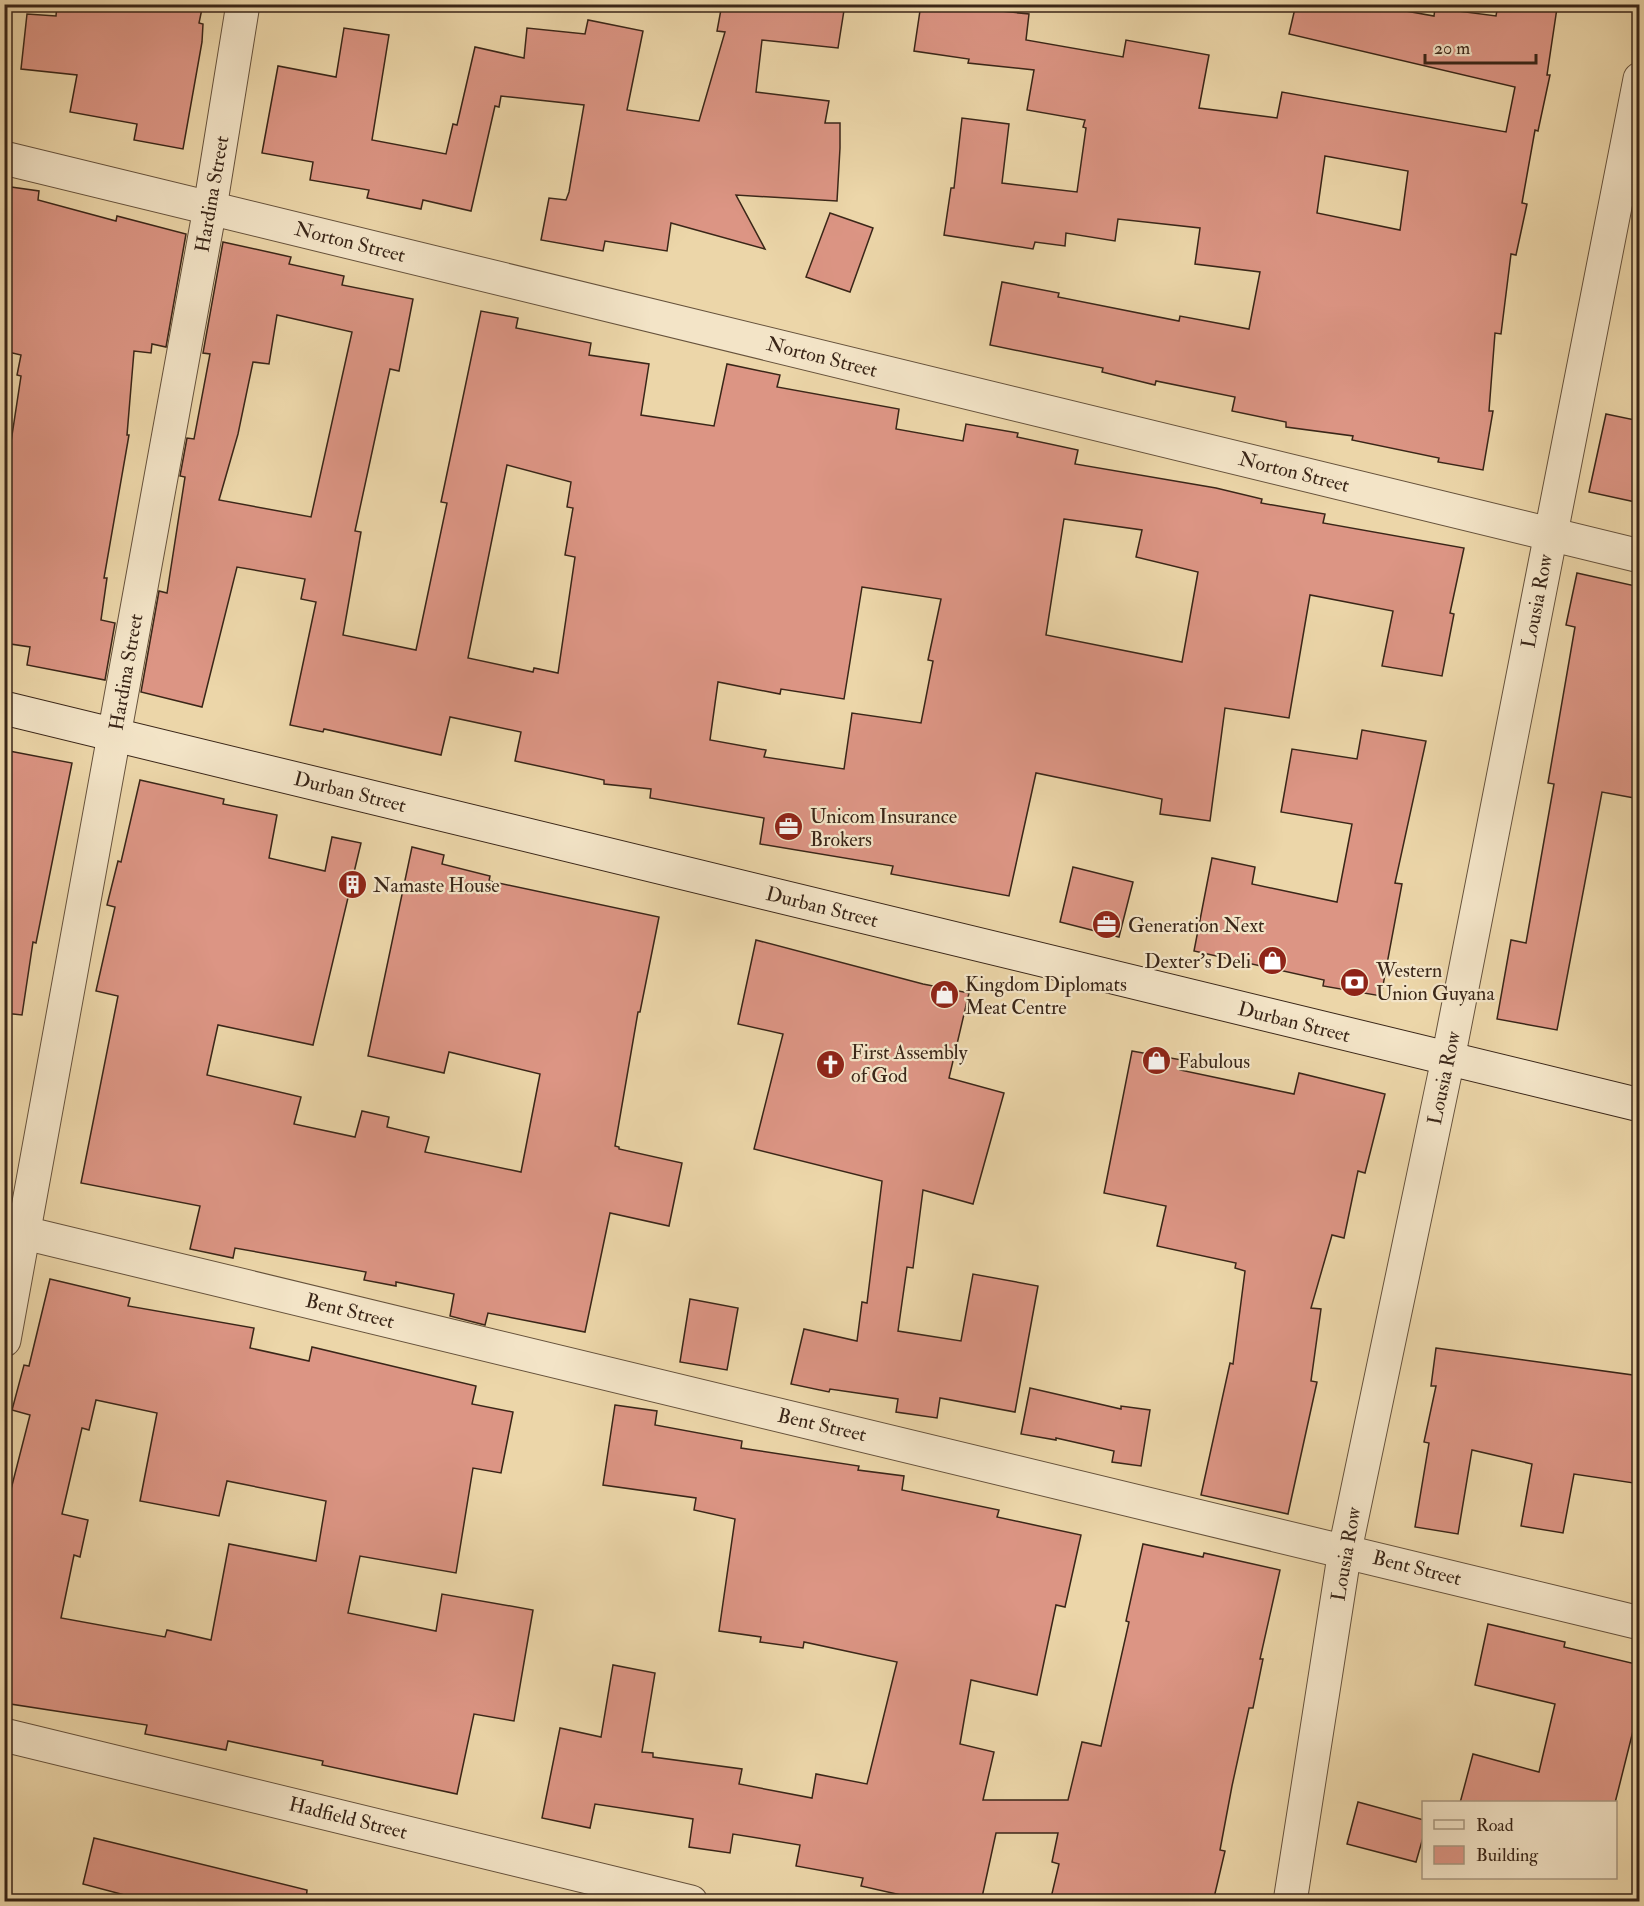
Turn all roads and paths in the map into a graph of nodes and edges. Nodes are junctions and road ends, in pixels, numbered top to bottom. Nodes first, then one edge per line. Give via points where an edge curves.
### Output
1 (243, 4) edge
2 (1640, 79) edge
3 (4, 158) edge
4 (210, 208) junction
5 (1550, 534) junction
6 (1640, 556) edge
7 (4, 708) edge
8 (115, 735) junction
9 (1448, 1059) junction
10 (1640, 1105) edge
11 (14, 1230) edge
12 (4, 1340) edge
13 (1345, 1550) junction
14 (1640, 1623) edge
15 (4, 1735) edge
16 (691, 1902) edge
17 (1290, 1902) edge

1 - 4 street, Hardina Street
2 - 5 street, Lousia Row
3 - 4 street, Norton Street
4 - 5 street, Norton Street
4 - 8 street, Hardina Street
5 - 6 street, Norton Street
5 - 9 street, Lousia Row
7 - 8 street, Durban Street
8 - 9 street, Durban Street
8 - 11 street, Hardina Street
9 - 10 street, Durban Street
9 - 13 street, Lousia Row
11 - 12 street, Hardina Street
11 - 13 street, Bent Street
13 - 14 street, Bent Street
13 - 17 street, Lousia Row
15 - 16 street, Hadfield Street

